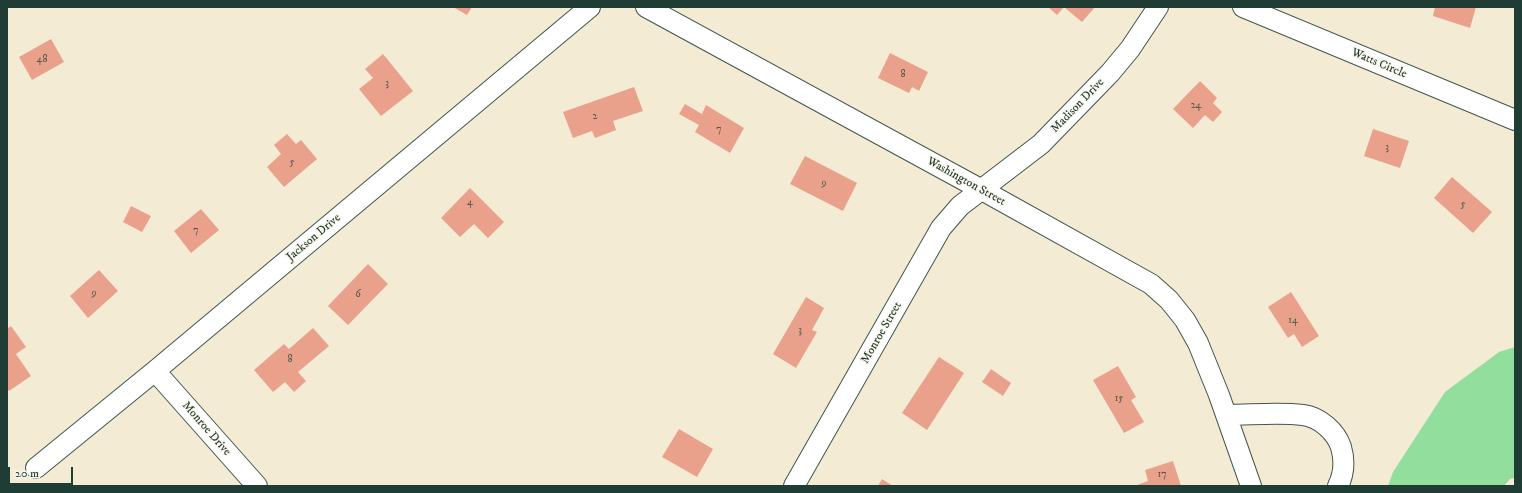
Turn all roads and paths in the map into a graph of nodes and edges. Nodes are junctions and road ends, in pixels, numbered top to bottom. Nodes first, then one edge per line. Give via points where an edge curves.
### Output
1 (590, 7) edge
2 (646, 7) edge
3 (1158, 7) edge
4 (1243, 7) edge
5 (1515, 120) edge
6 (982, 190) junction
7 (155, 371) junction
8 (1226, 415) junction
9 (36, 468) dead end
10 (258, 486) edge
11 (794, 486) edge
12 (1252, 486) edge
13 (1338, 486) edge

1 - 7 street, Jackson Drive
2 - 6 street, Washington Street
3 - 6 street, Madison Drive via 1130,49 1110,73 1041,144
4 - 5 street, Watts Circle
6 - 8 street, Washington Street via 1150,284 1169,300 1185,320 1198,343
6 - 11 street, Monroe Street via 960,206 941,228
7 - 9 street, Jackson Drive
7 - 10 street, Monroe Drive
8 - 12 street, Washington Street
8 - 13 street via 1304,415 1325,425 1340,444 1343,455 1344,467

